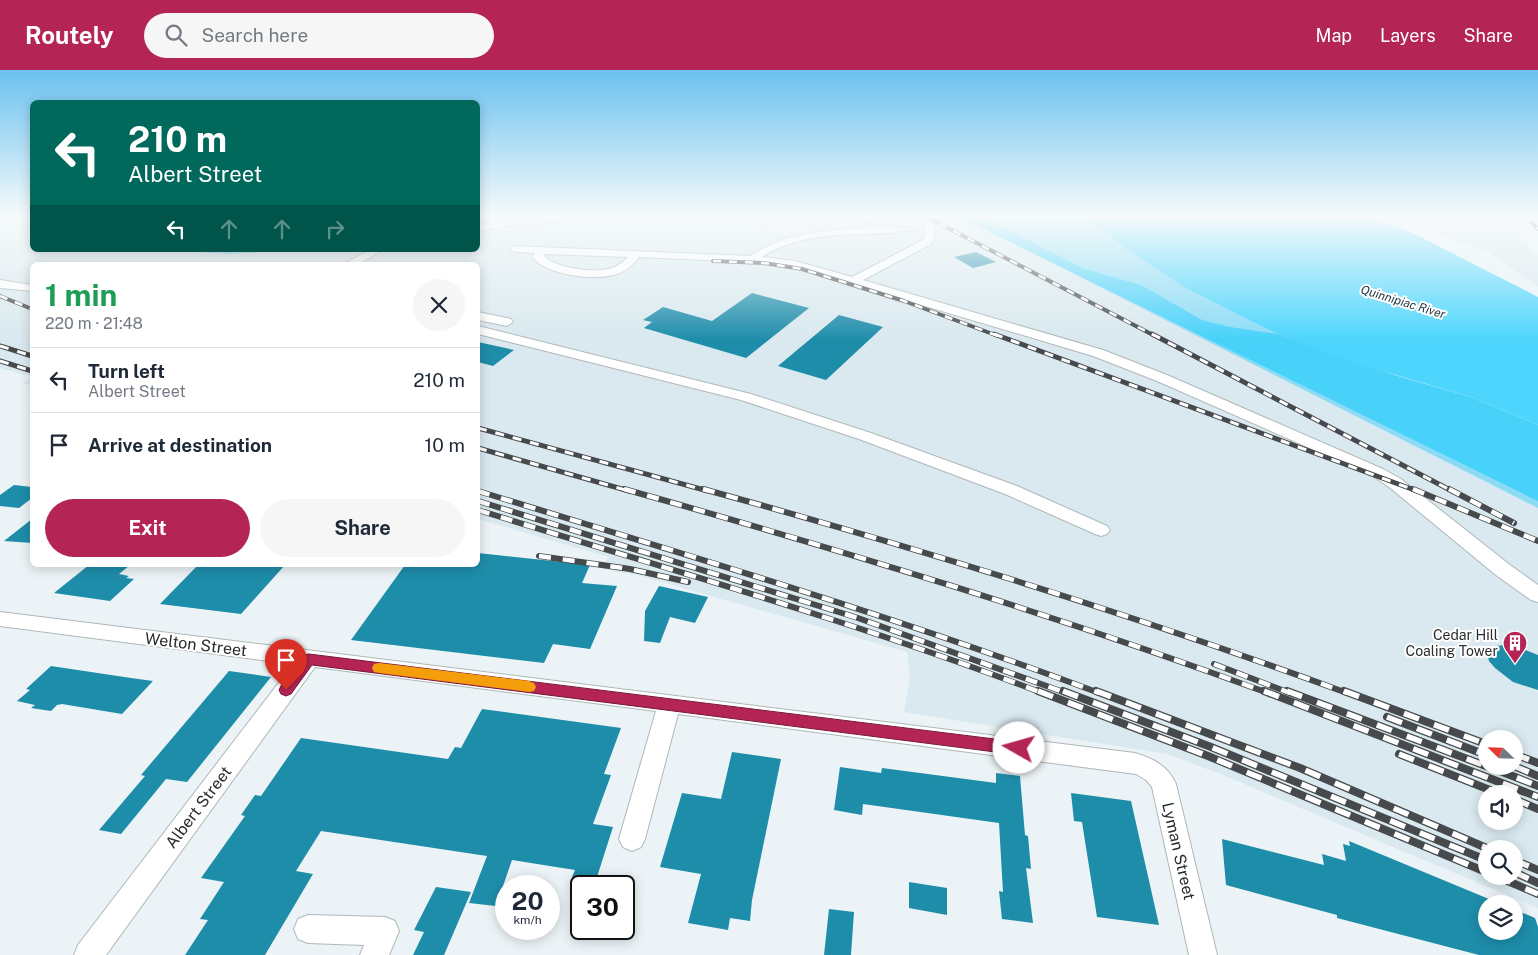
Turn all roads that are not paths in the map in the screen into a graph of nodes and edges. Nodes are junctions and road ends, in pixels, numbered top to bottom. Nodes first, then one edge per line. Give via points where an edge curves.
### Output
1 (538, 257) edge
2 (632, 257) edge
3 (719, 257) edge
4 (755, 257) edge
5 (898, 257) edge
6 (752, 259) junction
7 (853, 281) junction
8 (0, 284) edge
9 (30, 288) edge
10 (480, 316) edge
11 (507, 322) dead end
12 (480, 330) edge
13 (1101, 530) dead end
14 (1538, 596) edge
15 (0, 620) edge
16 (309, 659) junction
17 (669, 704) junction
18 (1135, 763) joint
19 (632, 840) dead end
20 (308, 929) dead end
21 (88, 955) edge
22 (374, 955) edge
23 (1203, 955) edge

1 - 2 street via 543,263 602,274 622,267
3 - 6 street
4 - 6 street
5 - 7 street
6 - 7 street via 795,264
7 - 14 street via 1098,353 1358,463 1395,483
8 - 9 street
10 - 11 street
12 - 13 street via 746,397 865,436 1011,490
15 - 16 street, Welton Street
16 - 17 street, Welton Street
16 - 21 street, Albert Street
17 - 18 street, Welton Street
17 - 19 street
18 - 23 street, Lyman Street via 1158,773 1164,784
20 - 22 street via 385,931

